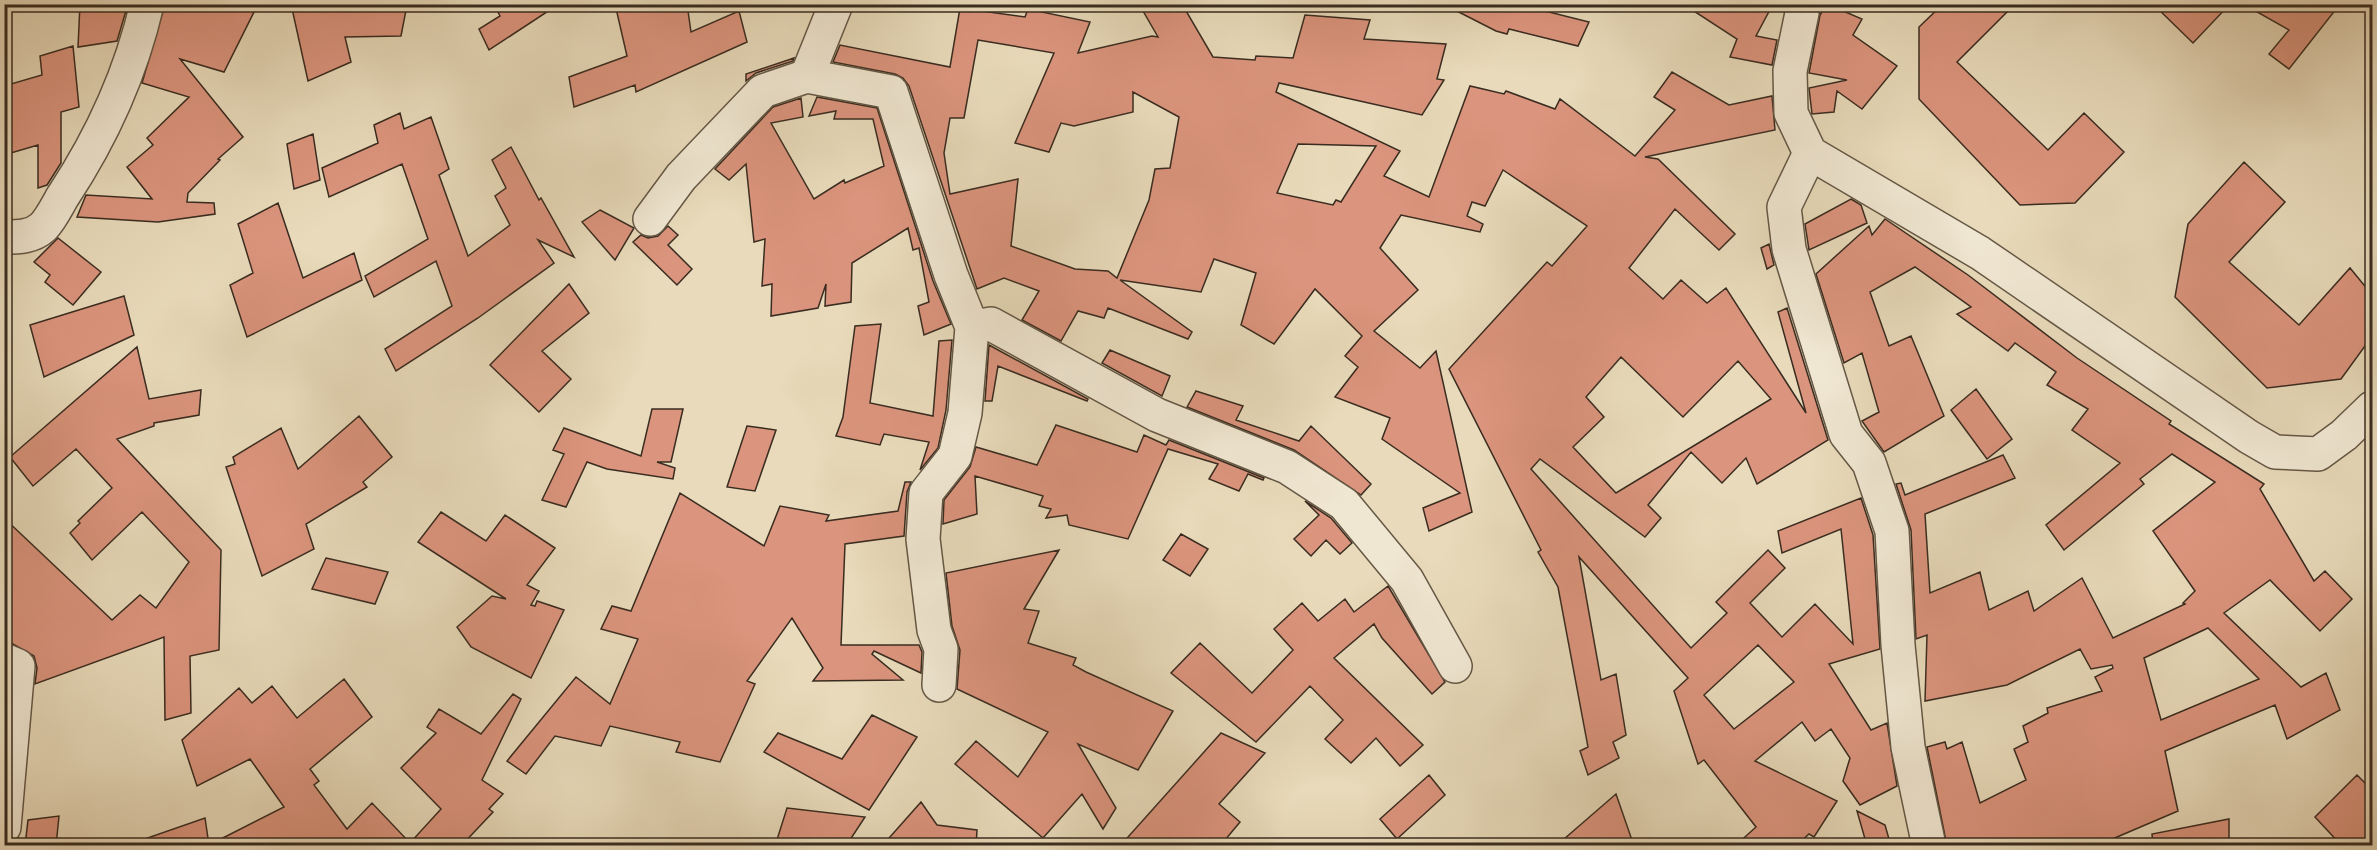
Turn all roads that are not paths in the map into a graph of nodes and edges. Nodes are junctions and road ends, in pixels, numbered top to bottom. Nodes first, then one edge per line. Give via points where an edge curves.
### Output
1 (147, 4) edge
2 (836, 4) edge
3 (1800, 4) edge
4 (807, 76) junction
5 (1810, 153) junction
6 (650, 219) dead end
7 (4, 237) edge
8 (972, 327) junction
9 (2373, 408) edge
10 (4, 660) edge
11 (1455, 666) dead end
12 (939, 685) dead end
13 (4, 827) edge
14 (1929, 846) edge

1 - 7 street via 137,46 112,109 72,183 43,227 23,238
2 - 4 street
3 - 5 street via 1802,13 1790,71 1791,113
4 - 6 street via 763,91 681,177
4 - 8 street via 891,92
5 - 9 street via 1980,253 2275,452 2318,454
5 - 14 street via 1784,207 1790,249 1846,434 1869,462 1892,531 1908,747
8 - 11 street via 991,324 1157,415 1287,467 1344,504 1407,580
8 - 12 street via 965,412 955,456 926,493 923,539 934,630 941,649
10 - 13 street via 18,666

